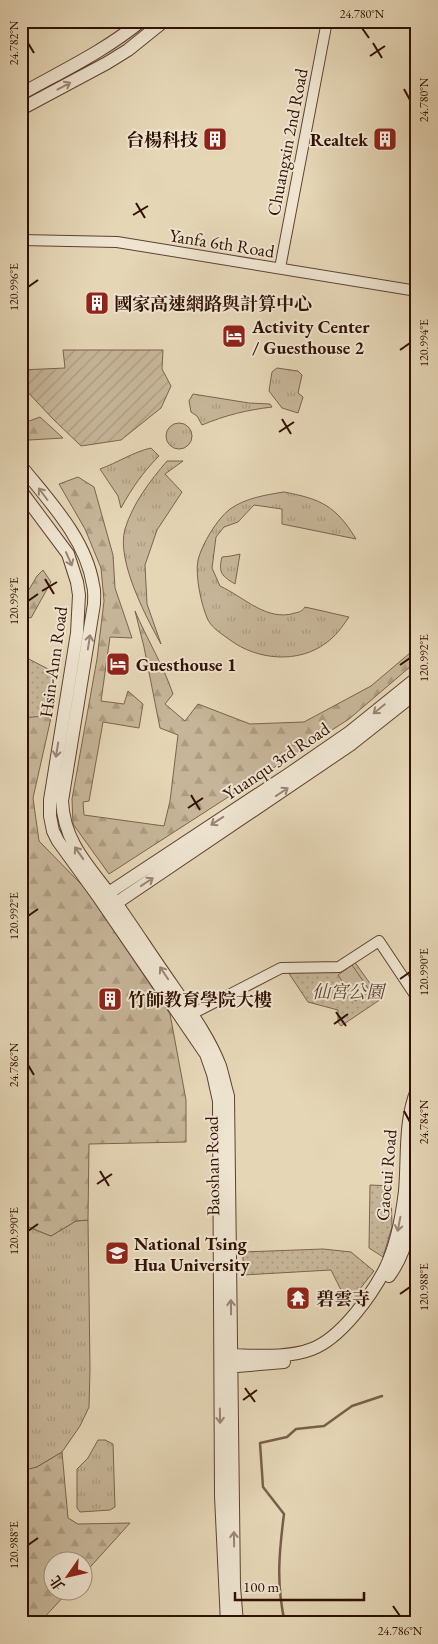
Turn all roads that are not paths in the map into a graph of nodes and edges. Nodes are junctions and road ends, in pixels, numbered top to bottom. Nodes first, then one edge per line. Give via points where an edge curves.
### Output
1 (141, 21) edge
2 (164, 21) edge
3 (327, 21) edge
4 (21, 94) edge
5 (21, 109) edge
6 (21, 240) edge
7 (280, 268) junction
8 (417, 291) edge
9 (21, 466) edge
10 (21, 491) edge
11 (417, 678) edge
12 (417, 692) edge
13 (107, 901) junction
14 (417, 998) edge
15 (187, 1016) junction
16 (417, 1090) edge
17 (417, 1159) edge
18 (317, 1352) junction
19 (226, 1361) junction
20 (227, 1623) edge
21 (236, 1623) edge

1 - 4 street via 91,56
5 -> 2 street via 107,63
3 - 7 street, Chuangxin 2nd Road
6 - 7 street, Yanfa 6th Road via 117,242
7 - 8 street, Yanfa 6th Road
13 -> 9 street, Hsin-Ann Road via 68,834 62,801 79,706 94,585 74,536
10 -> 13 street, Hsin-Ann Road via 68,554 79,595 77,633 50,816 58,841
11 -> 13 street, Yuanqu 3rd Road via 350,732
13 -> 12 street, Yuanqu 3rd Road via 350,745
13 - 15 street, Baoshan Road
14 - 15 street via 379,941 339,967 281,968
15 - 19 street, Baoshan Road via 212,1049 228,1096
16 -> 18 street, Gaocui Road via 409,1114 405,1192 398,1231 386,1268 349,1321
17 - 18 street, Gaocui Road via 412,1222 392,1272 336,1345
18 - 19 street, Gaocui Road via 293,1361
19 -> 20 street, Baoshan Road via 221,1496
21 -> 19 street, Baoshan Road

